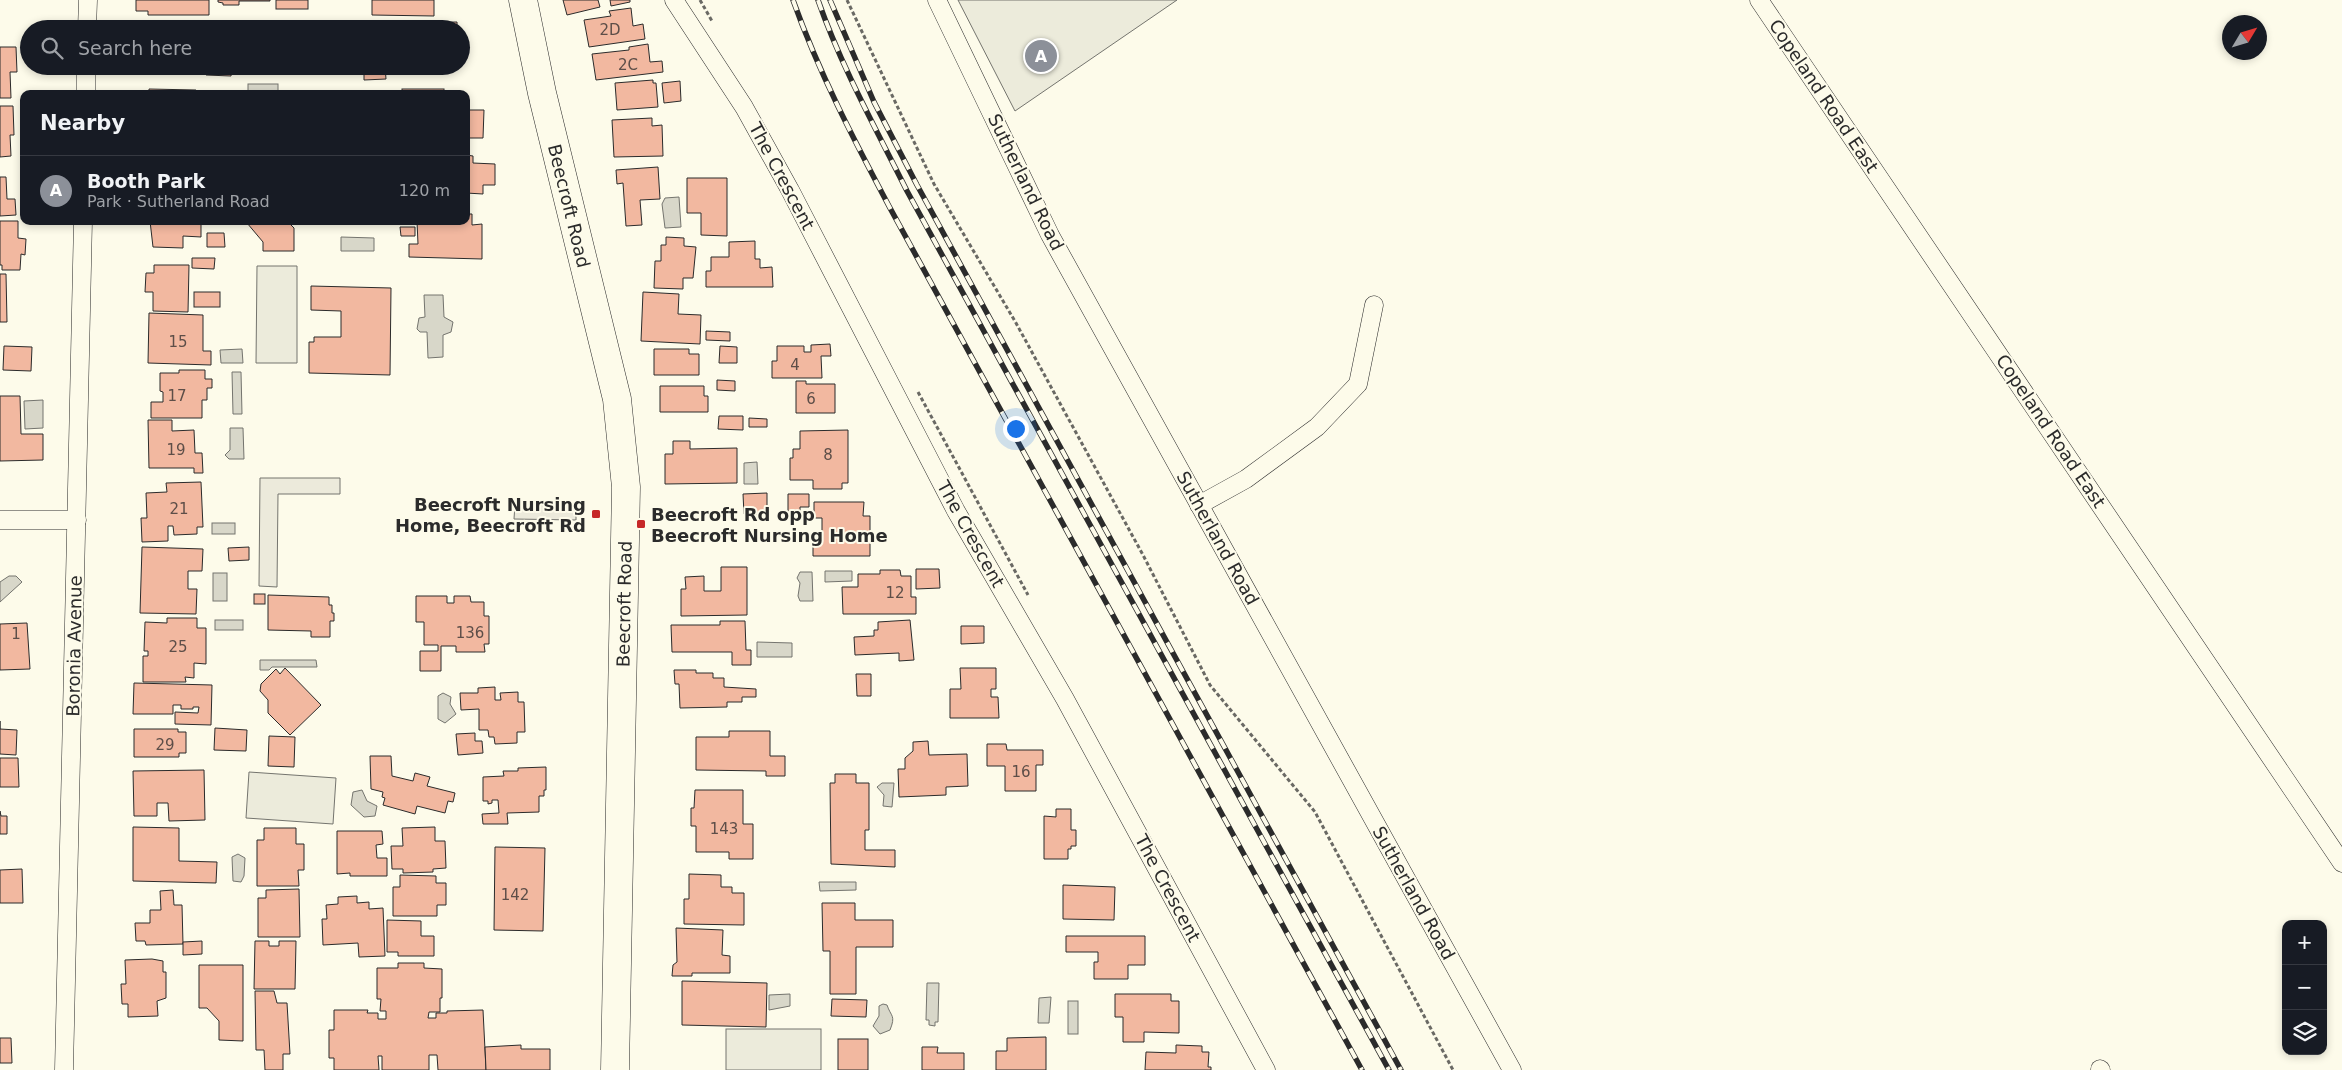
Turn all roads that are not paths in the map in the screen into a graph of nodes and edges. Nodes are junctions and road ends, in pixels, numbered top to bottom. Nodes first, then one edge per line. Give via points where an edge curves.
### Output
1 (88, 0) edge
2 (523, 0) edge
3 (674, 0) edge
4 (937, 0) edge
5 (1759, 0) edge
6 (87, 20) edge
7 (86, 75) edge
8 (86, 90) edge
9 (83, 225) edge
10 (1374, 305) dead end
11 (1200, 505) junction
12 (0, 520) edge
13 (77, 520) junction
14 (2342, 863) edge
15 (64, 1070) edge
16 (615, 1070) edge
17 (1266, 1070) edge
18 (1512, 1070) edge

1 - 6 street
2 - 16 main road, Beecroft Road via 542,93 617,399 626,487
3 - 17 street, The Crescent via 744,107 956,511 1065,698
4 - 11 street, Sutherland Road via 1050,234
5 - 14 street, Copeland Road East
7 - 8 street
9 - 13 street, Boronia Avenue
10 - 11 street via 1358,384 1317,427 1246,479
11 - 18 street, Sutherland Road
12 - 13 street
13 - 15 street, Boronia Avenue

